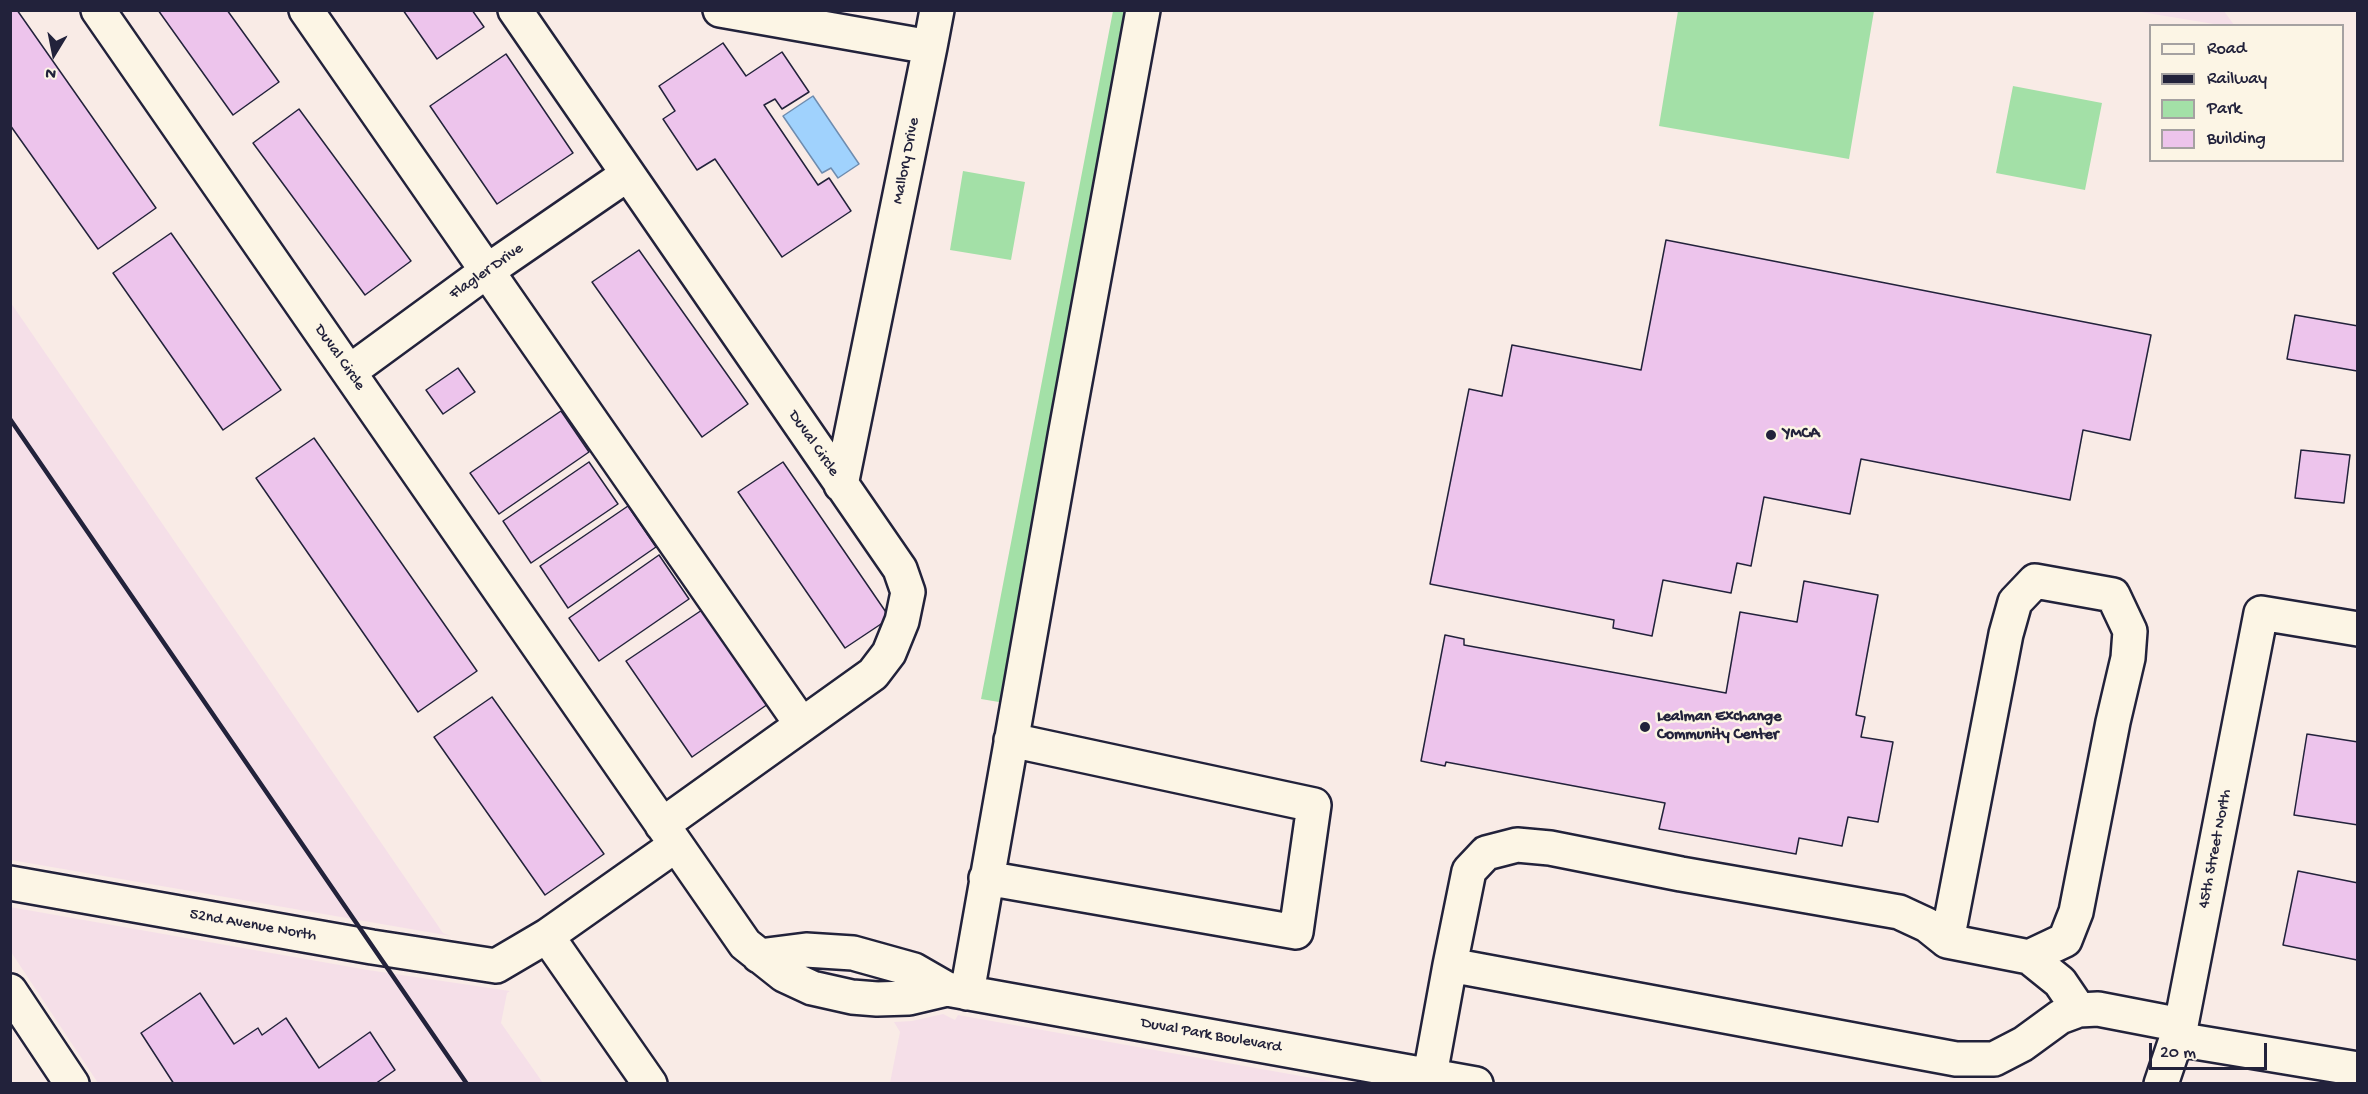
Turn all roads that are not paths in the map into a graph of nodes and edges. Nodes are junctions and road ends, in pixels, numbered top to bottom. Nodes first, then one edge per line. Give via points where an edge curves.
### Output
1 (98, 10) edge
2 (306, 10) edge
3 (515, 10) edge
4 (720, 10) edge
5 (937, 10) edge
6 (1143, 10) edge
7 (930, 47) junction
8 (628, 174) junction
9 (487, 271) junction
10 (349, 372) junction
11 (841, 485) junction
12 (2358, 629) edge
13 (802, 725) junction
14 (1011, 741) junction
15 (669, 835) junction
16 (986, 878) junction
17 (10, 883) edge
18 (547, 936) junction
19 (1947, 941) junction
20 (752, 950) junction
21 (2029, 957) junction
22 (1450, 965) junction
23 (10, 991) edge
24 (957, 991) junction
25 (2079, 1010) junction
26 (2179, 1032) junction
27 (2358, 1069) edge
28 (1431, 1075) junction
29 (72, 1083) edge
30 (650, 1083) edge
31 (1476, 1083) edge
32 (2161, 1083) edge

1 - 10 street, Duval Circle
2 - 9 street
3 - 8 street, Duval Circle
4 - 7 street
5 - 7 street, Mallory Drive
6 - 14 street
7 - 11 street, Mallory Drive
8 - 9 street, Flagler Drive
8 - 11 street, Duval Circle
9 - 10 street, Flagler Drive
9 - 13 street
10 - 15 street, Duval Circle
11 - 13 street, Duval Circle via 900,569 908,592 889,653 873,674
12 - 26 street, 45th Street North via 2262,613
13 - 15 street, Duval Circle
14 - 16 street
14 - 16 street via 1314,805 1296,932
15 - 18 street
15 - 20 street, Duval Circle
16 - 24 street
17 - 18 street, 52nd Avenue North via 496,966
18 - 30 street
19 - 21 street
19 - 21 street via 2015,602 2035,581 2113,595 2130,631 2128,658 2076,912 2065,940
19 - 22 street via 1899,912 1517,844 1486,853 1469,871
20 - 24 street, Duval Park Boulevard via 853,953 914,970
20 - 24 street, Duval Park Boulevard via 784,975 812,988 852,997 909,998
21 - 25 street via 2060,982
22 - 25 street via 1956,1059 1994,1059 2060,1017
22 - 28 street
23 - 29 street
24 - 28 street, Duval Park Boulevard
25 - 26 street via 2098,1009
26 - 27 street
26 - 32 street, 45th Street North
28 - 31 street, Duval Park Boulevard

